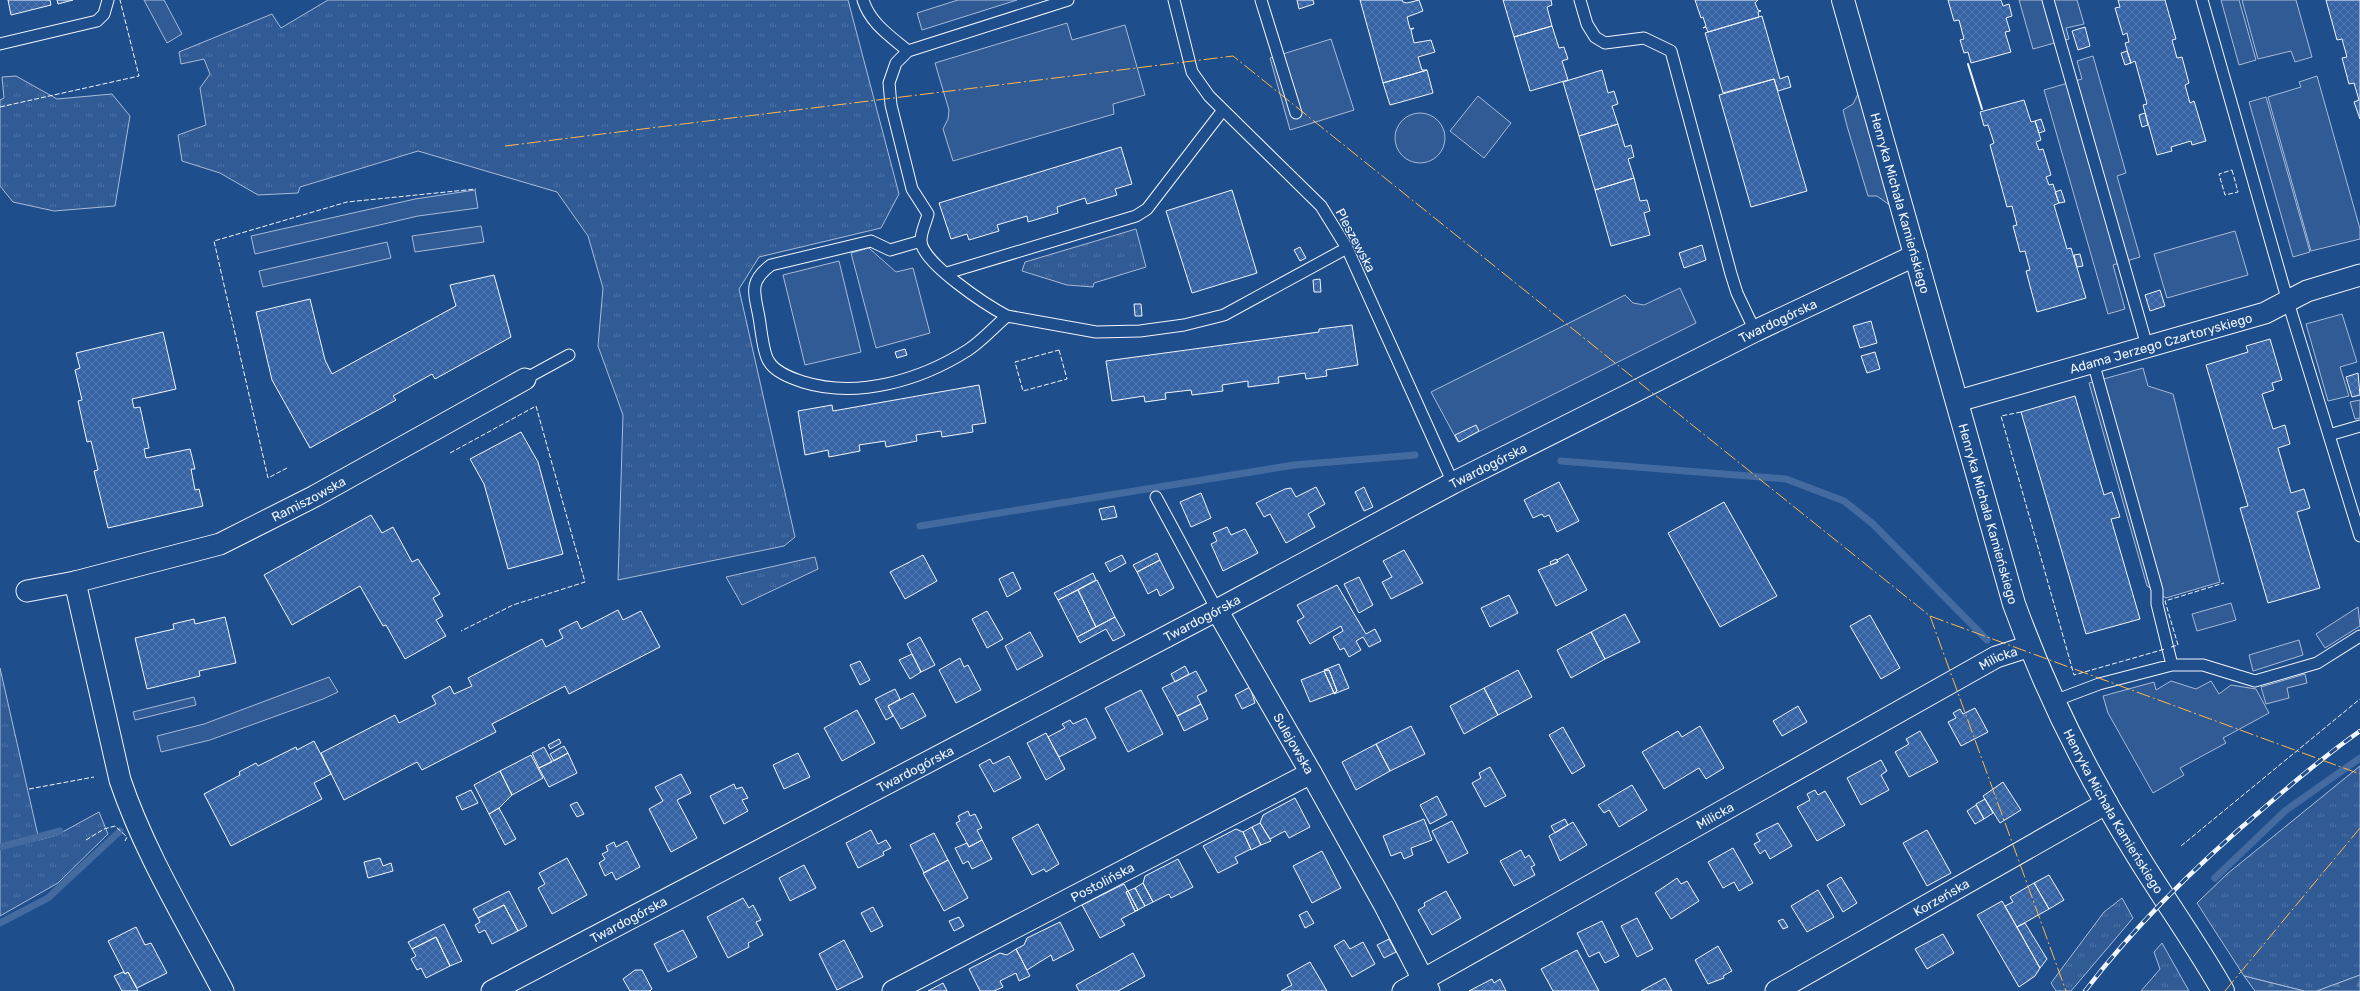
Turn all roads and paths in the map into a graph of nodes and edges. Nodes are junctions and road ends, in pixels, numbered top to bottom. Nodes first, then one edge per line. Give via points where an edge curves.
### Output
1 (108, 0) edge
2 (863, 0) edge
3 (1068, 0) edge
4 (1174, 0) edge
5 (1261, 0) edge
6 (1580, 0) edge
7 (1843, 0) edge
8 (2048, 0) edge
9 (2202, 0) edge
10 (0, 44) edge
11 (908, 51) junction
12 (1223, 110) junction
13 (1296, 112) dead end
14 (921, 241) junction
15 (1347, 248) junction
16 (1916, 255) junction
17 (946, 273) junction
18 (2360, 276) edge
19 (2288, 302) junction
20 (1007, 316) junction
21 (1755, 331) junction
22 (2148, 346) junction
23 (569, 355) dead end
24 (2093, 362) junction
25 (525, 379) joint
26 (1958, 401) junction
27 (2360, 426) edge
28 (2329, 435) junction
29 (1453, 483) junction
30 (1156, 497) dead end
31 (2360, 536) edge
32 (75, 582) junction
33 (27, 592) dead end
34 (1217, 610) junction
35 (2360, 636) edge
36 (2030, 646) junction
37 (2172, 665) junction
38 (2054, 701) junction
39 (1311, 773) junction
40 (2107, 803) junction
41 (1427, 985) edge
42 (223, 991) edge
43 (492, 991) edge
44 (894, 991) edge
45 (1403, 991) edge
46 (1776, 991) edge
47 (2223, 991) edge

1 - 10 lane via 104,14 97,21
2 - 11 lane via 866,12
3 - 11 lane
4 - 12 lane, Pleszewska via 1192,72
5 - 13 lane
6 - 21 lane via 1587,24 1595,37 1605,42 1644,38 1671,51 1731,274
7 - 16 street, Henryka Michała Kamieńskiego
8 - 22 lane
9 - 19 lane
11 - 14 lane via 896,63 889,83 896,130 912,189 928,214
12 - 15 lane, Pleszewska via 1321,206
12 - 17 lane via 1148,209 1136,216
14 - 17 lane via 925,253
14 - 20 lane via 890,250 871,241 771,265 760,274 754,291 768,360 778,372 818,387 840,390 902,380 929,371 969,349
15 - 20 lane via 1224,315 1184,325 1140,331 1096,332
15 - 29 lane, Pleszewska
16 - 21 street, Twardogórska
16 - 26 street, Henryka Michała Kamieńskiego
17 - 20 lane
18 - 19 street, Adama Jerzego Czartoryskiego via 2307,291
19 - 22 street, Adama Jerzego Czartoryskiego via 2265,313
19 - 28 lane
21 - 29 street, Twardogórska
22 - 24 street, Adama Jerzego Czartoryskiego
23 - 25 lane, Ramiszowska
24 - 26 street, Adama Jerzego Czartoryskiego
24 - 37 lane via 2157,590 2157,604
25 - 32 street, Ramiszowska via 315,496 220,544
26 - 36 street, Henryka Michała Kamieńskiego via 2014,604
27 - 28 lane
28 - 31 lane
29 - 34 street, Twardogórska
30 - 34 lane, Sulejowska
32 - 33 street, Ramiszowska
32 - 42 street via 120,780 128,805 142,838
34 - 39 street, Sulejowska
34 - 43 street, Twardogórska
35 - 37 lane via 2317,663 2255,681 2203,665
36 - 38 street, Henryka Michała Kamieńskiego
36 - 41 street, Milicka via 1996,657
37 - 38 lane via 2099,684
38 - 40 street, Henryka Michała Kamieńskiego
39 - 41 street, Sulejowska
39 - 44 street, Postolińska
40 - 46 street, Korzeńska
40 - 47 street, Henryka Michała Kamieńskiego
41 - 45 street, Milicka

